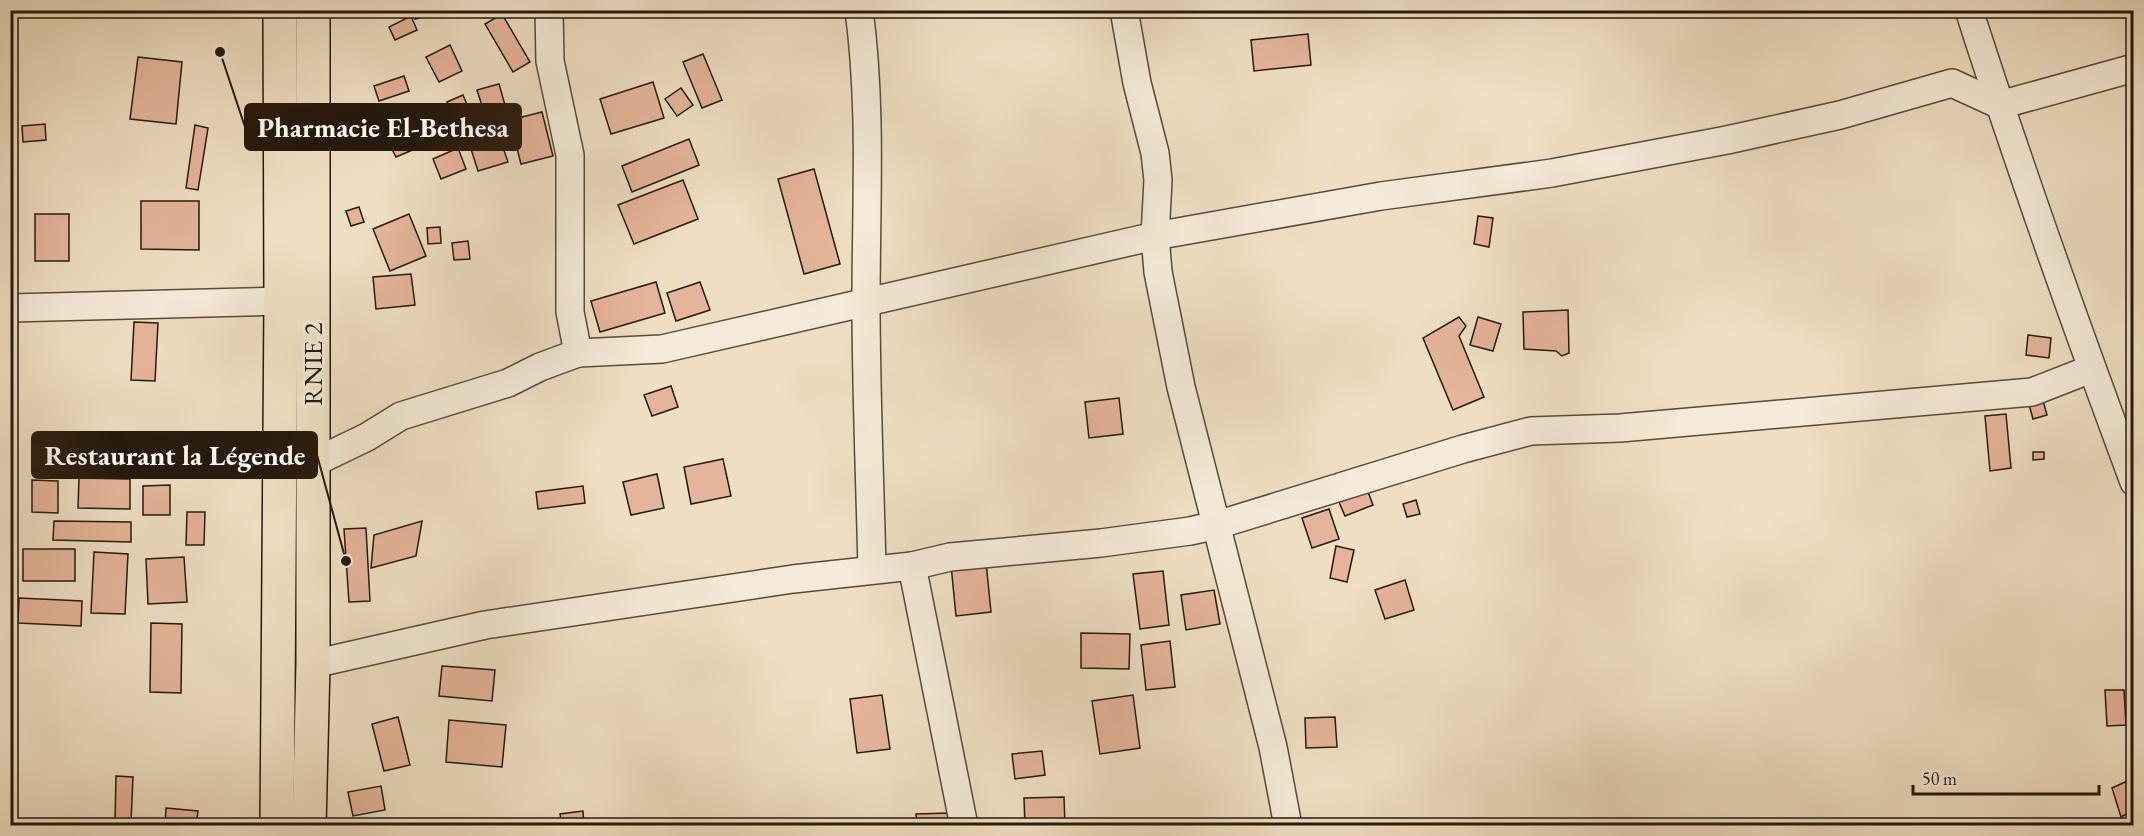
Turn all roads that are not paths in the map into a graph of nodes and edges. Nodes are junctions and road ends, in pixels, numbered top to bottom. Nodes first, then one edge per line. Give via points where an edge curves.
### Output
1 (280, 10) edge
2 (313, 10) edge
3 (549, 10) edge
4 (859, 10) edge
5 (1969, 10) edge
6 (1125, 11) edge
7 (1979, 43) junction
8 (2133, 68) edge
9 (1952, 83) junction
10 (2000, 105) junction
11 (1155, 236) junction
12 (281, 301) junction
13 (866, 302) junction
14 (10, 308) edge
15 (578, 353) junction
16 (2091, 369) junction
17 (313, 463) junction
18 (2133, 482) edge
19 (1217, 525) junction
20 (912, 566) junction
21 (872, 570) junction
22 (313, 664) junction
23 (277, 825) edge
24 (309, 825) edge
25 (964, 825) edge
26 (1288, 825) edge

1 - 12 highway, RNIE 2 / RNIE 2
2 - 17 highway, RNIE 2 / RNIE 2
3 - 15 street via 550,61 570,155 570,312
4 - 13 street via 865,56 868,179
5 - 7 street
6 - 11 street via 1137,83 1155,153
7 - 9 street
7 - 10 street
8 - 10 street
9 - 10 street
9 - 11 street via 1840,115 1716,142 1552,173 1381,196
10 - 16 street
11 - 13 street
11 - 19 street via 1180,387
12 - 14 street
12 - 23 highway, RNIE 2 / RNIE 2
13 - 15 street via 662,349
13 - 21 street
15 - 17 street via 508,382 400,416
16 - 18 street
16 - 19 street via 2032,392 1620,428 1531,431
17 - 22 highway, RNIE 2 / RNIE 2
19 - 20 street
19 - 26 street via 1273,747
20 - 21 street
20 - 25 street
21 - 22 street via 485,625
22 - 24 highway, RNIE 2 / RNIE 2

